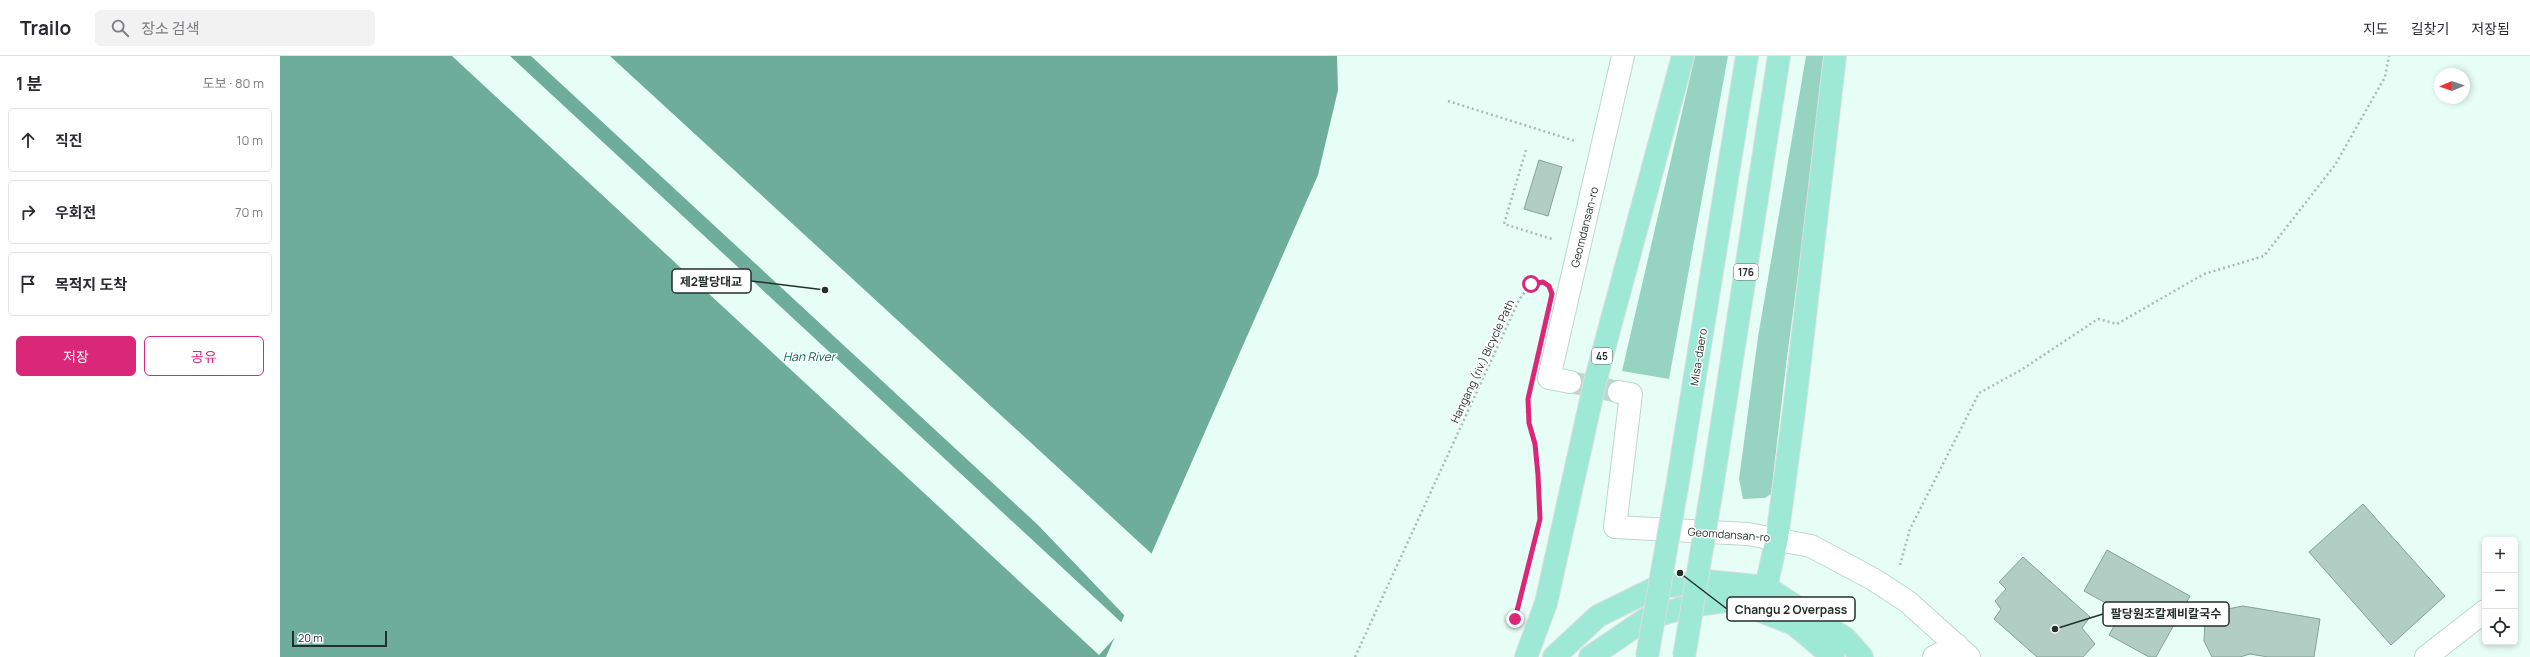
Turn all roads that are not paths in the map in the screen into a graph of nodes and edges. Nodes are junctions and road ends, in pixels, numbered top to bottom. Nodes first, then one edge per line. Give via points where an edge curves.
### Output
1 (1623, 56) edge
2 (1683, 56) edge
3 (1747, 56) edge
4 (1779, 56) edge
5 (1835, 56) edge
6 (1570, 382) tunnel mouth
7 (1619, 392) tunnel mouth
8 (1777, 538) junction
9 (1766, 587) junction
10 (2482, 613) edge
11 (1963, 651) edge
12 (1554, 656) edge
13 (1526, 657) edge
14 (1590, 657) edge
15 (1647, 657) edge
16 (1684, 657) edge
17 (1833, 657) edge
18 (1862, 657) edge
19 (1934, 657) edge
20 (2426, 657) edge

1 - 6 street, Geomdansan-ro via 1549,378
2 - 13 main road, 45 via 1595,382 1546,603
3 - 15 main road, Misa-daero, bridge
4 - 16 main road, 176, bridge
5 - 8 main road
7 - 8 street, Geomdansan-ro via 1631,394 1615,527
8 - 9 main road
8 - 11 street, Geomdansan-ro via 1816,548 1873,579 1908,602
9 - 12 main road via 1706,581 1655,588 1598,616
9 - 18 main road via 1845,638
10 - 20 street
11 - 19 street, Geomdansan-ro
14 - 17 main road via 1646,619 1689,606 1726,601 1794,624

